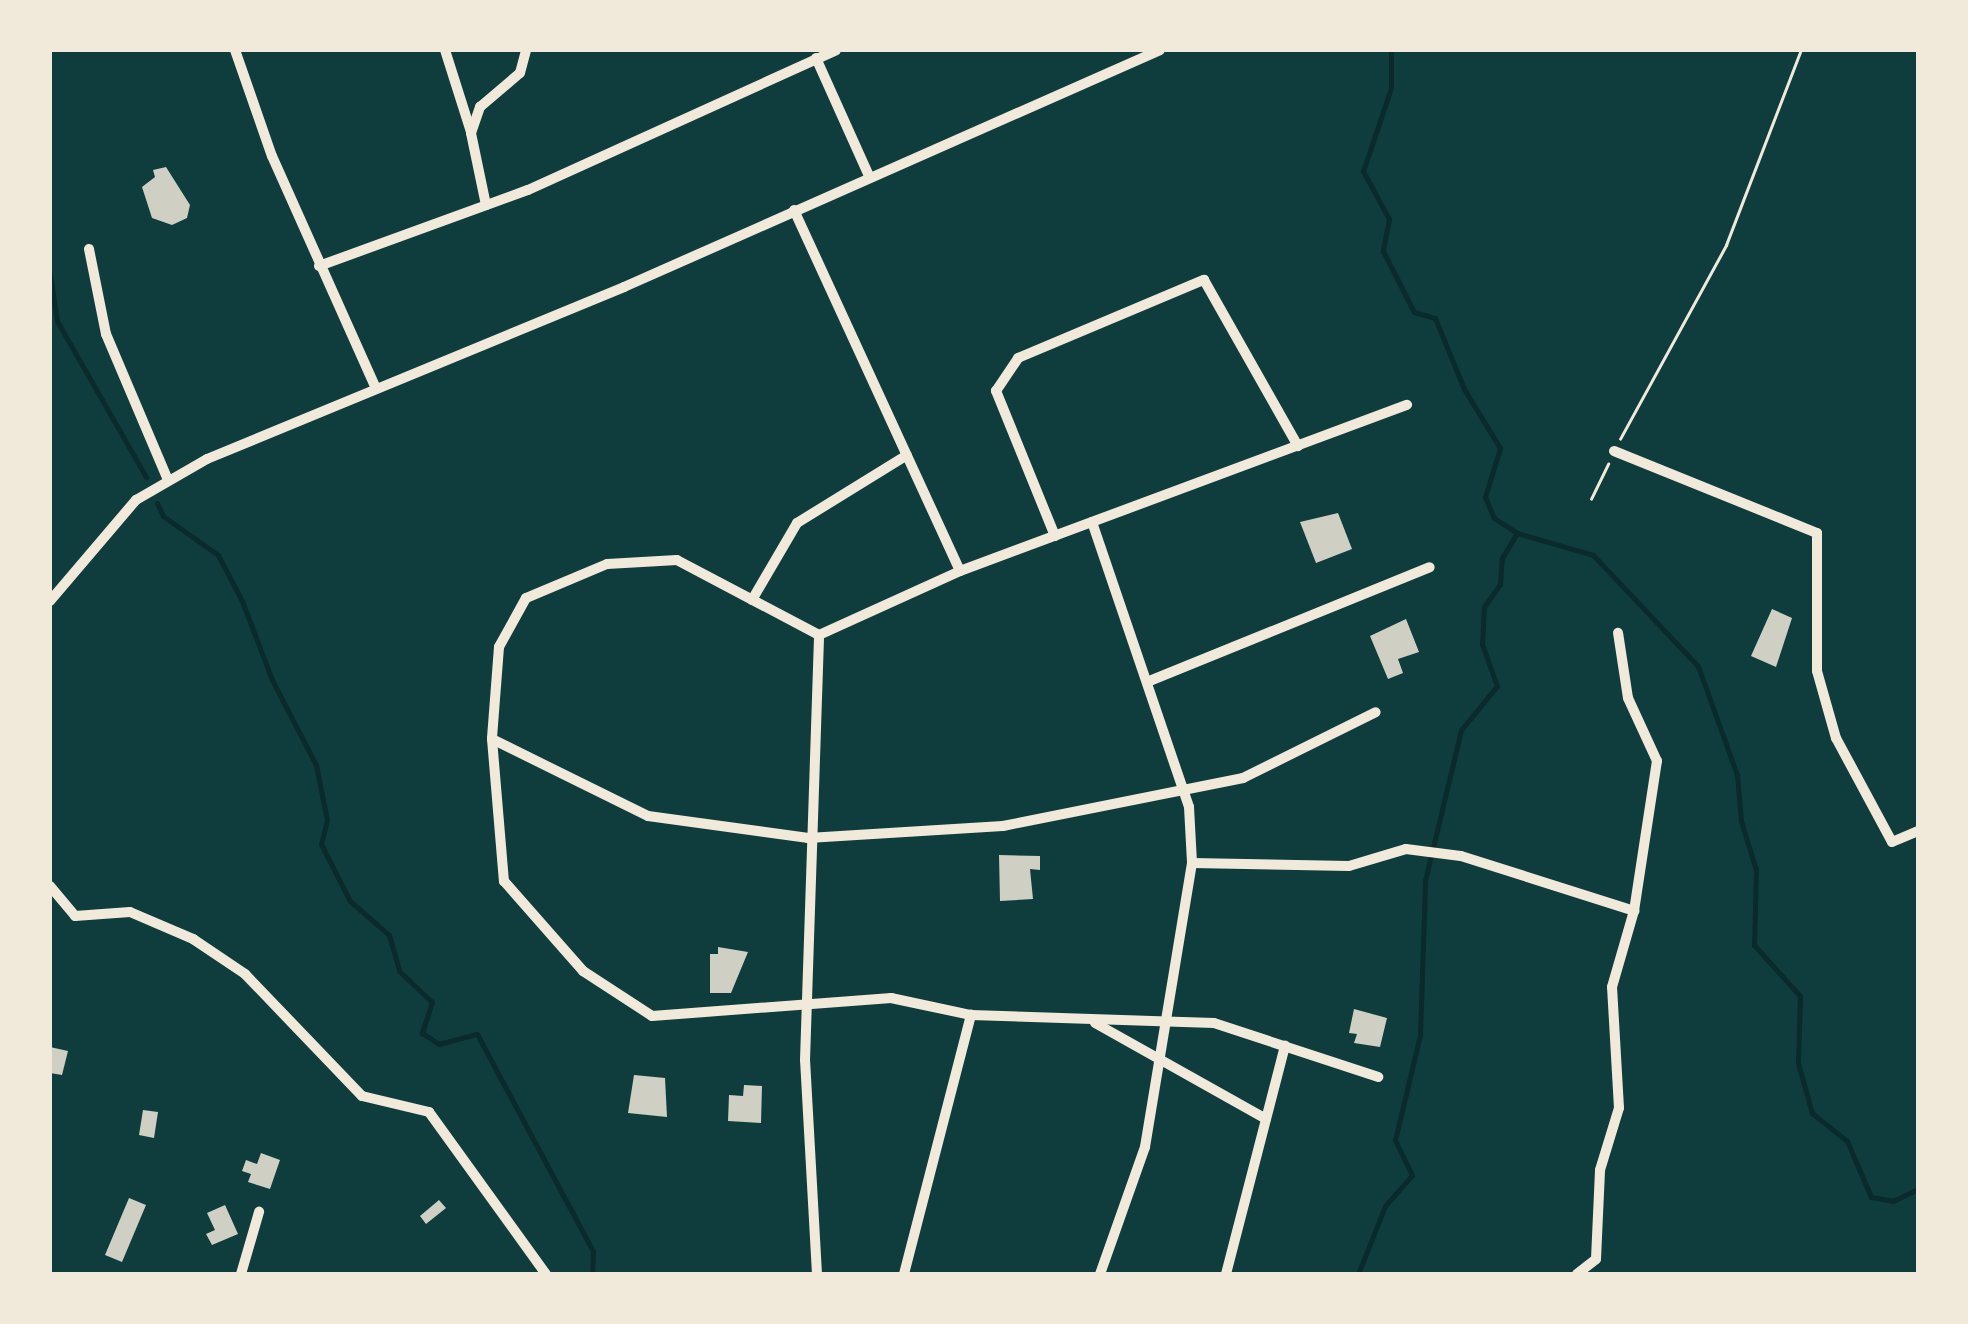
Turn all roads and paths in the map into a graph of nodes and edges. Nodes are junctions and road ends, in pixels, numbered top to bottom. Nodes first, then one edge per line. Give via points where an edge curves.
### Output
1 (235, 50) edge
2 (445, 50) edge
3 (526, 50) edge
4 (836, 50) edge
5 (1160, 50) edge
6 (1801, 50) edge
7 (816, 58) junction
8 (471, 133) junction
9 (869, 176) junction
10 (486, 205) junction
11 (794, 210) junction
12 (89, 249) dead end
13 (318, 266) junction
14 (376, 388) junction
15 (1407, 405) dead end
16 (1298, 446) junction
17 (1614, 452) junction
18 (906, 455) junction
19 (168, 480) junction
20 (1591, 499) dead end
21 (1092, 522) junction
22 (1055, 536) junction
23 (1430, 567) dead end
24 (960, 571) junction
25 (752, 600) junction
26 (50, 602) edge
27 (1618, 633) dead end
28 (818, 636) junction
29 (1146, 682) junction
30 (1376, 712) dead end
31 (492, 739) junction
32 (1184, 790) junction
33 (1918, 831) edge
34 (808, 838) junction
35 (1192, 863) junction
36 (50, 886) edge
37 (1634, 911) junction
38 (806, 1002) junction
39 (971, 1015) junction
40 (1090, 1020) junction
41 (1170, 1024) junction
42 (1286, 1046) junction
43 (1163, 1061) junction
44 (1378, 1077) dead end
45 (1266, 1119) junction
46 (259, 1212) dead end
47 (241, 1274) edge
48 (546, 1274) edge
49 (816, 1274) edge
50 (904, 1274) edge
51 (1100, 1274) edge
52 (1226, 1274) edge
53 (1578, 1274) edge

1 - 13 street
2 - 8 street
3 - 8 street via 520,73 480,107
4 - 7 street
5 - 9 street
6 - 17 path via 1726,245
7 - 9 street
7 - 10 street
8 - 10 street
9 - 11 street
10 - 13 street
11 - 14 street
11 - 18 street
12 - 19 street via 106,334
13 - 14 street
14 - 19 street
15 - 16 street
16 - 21 street
16 - 22 street via 1204,280 1018,358 996,391
17 - 20 path
17 - 33 street via 1817,533 1817,671 1836,738 1892,842
18 - 24 street
18 - 25 street via 796,522
19 - 26 street via 136,500
21 - 22 street
21 - 29 street
22 - 24 street
23 - 29 street
24 - 28 street
25 - 28 street
25 - 31 street via 678,560 607,564 526,598 499,647
27 - 37 street via 1628,698 1657,761
28 - 34 street
29 - 32 street
30 - 32 street via 1243,778
31 - 34 street via 648,816
31 - 38 street via 504,881 583,971 652,1016
32 - 34 street via 1004,826
32 - 35 street
34 - 38 street
35 - 37 street via 1349,866 1406,850 1461,856
35 - 41 street
36 - 48 street via 75,916 130,912 194,939 245,974 362,1096 430,1112
37 - 53 street via 1612,987 1619,1108 1600,1170 1596,1259
38 - 39 street via 891,998
38 - 49 street
39 - 40 street
39 - 50 street
40 - 41 street
40 - 43 street
41 - 42 street via 1214,1023
41 - 43 street
42 - 44 street
42 - 45 street
43 - 45 street
43 - 51 street via 1146,1147
45 - 52 street
46 - 47 street

